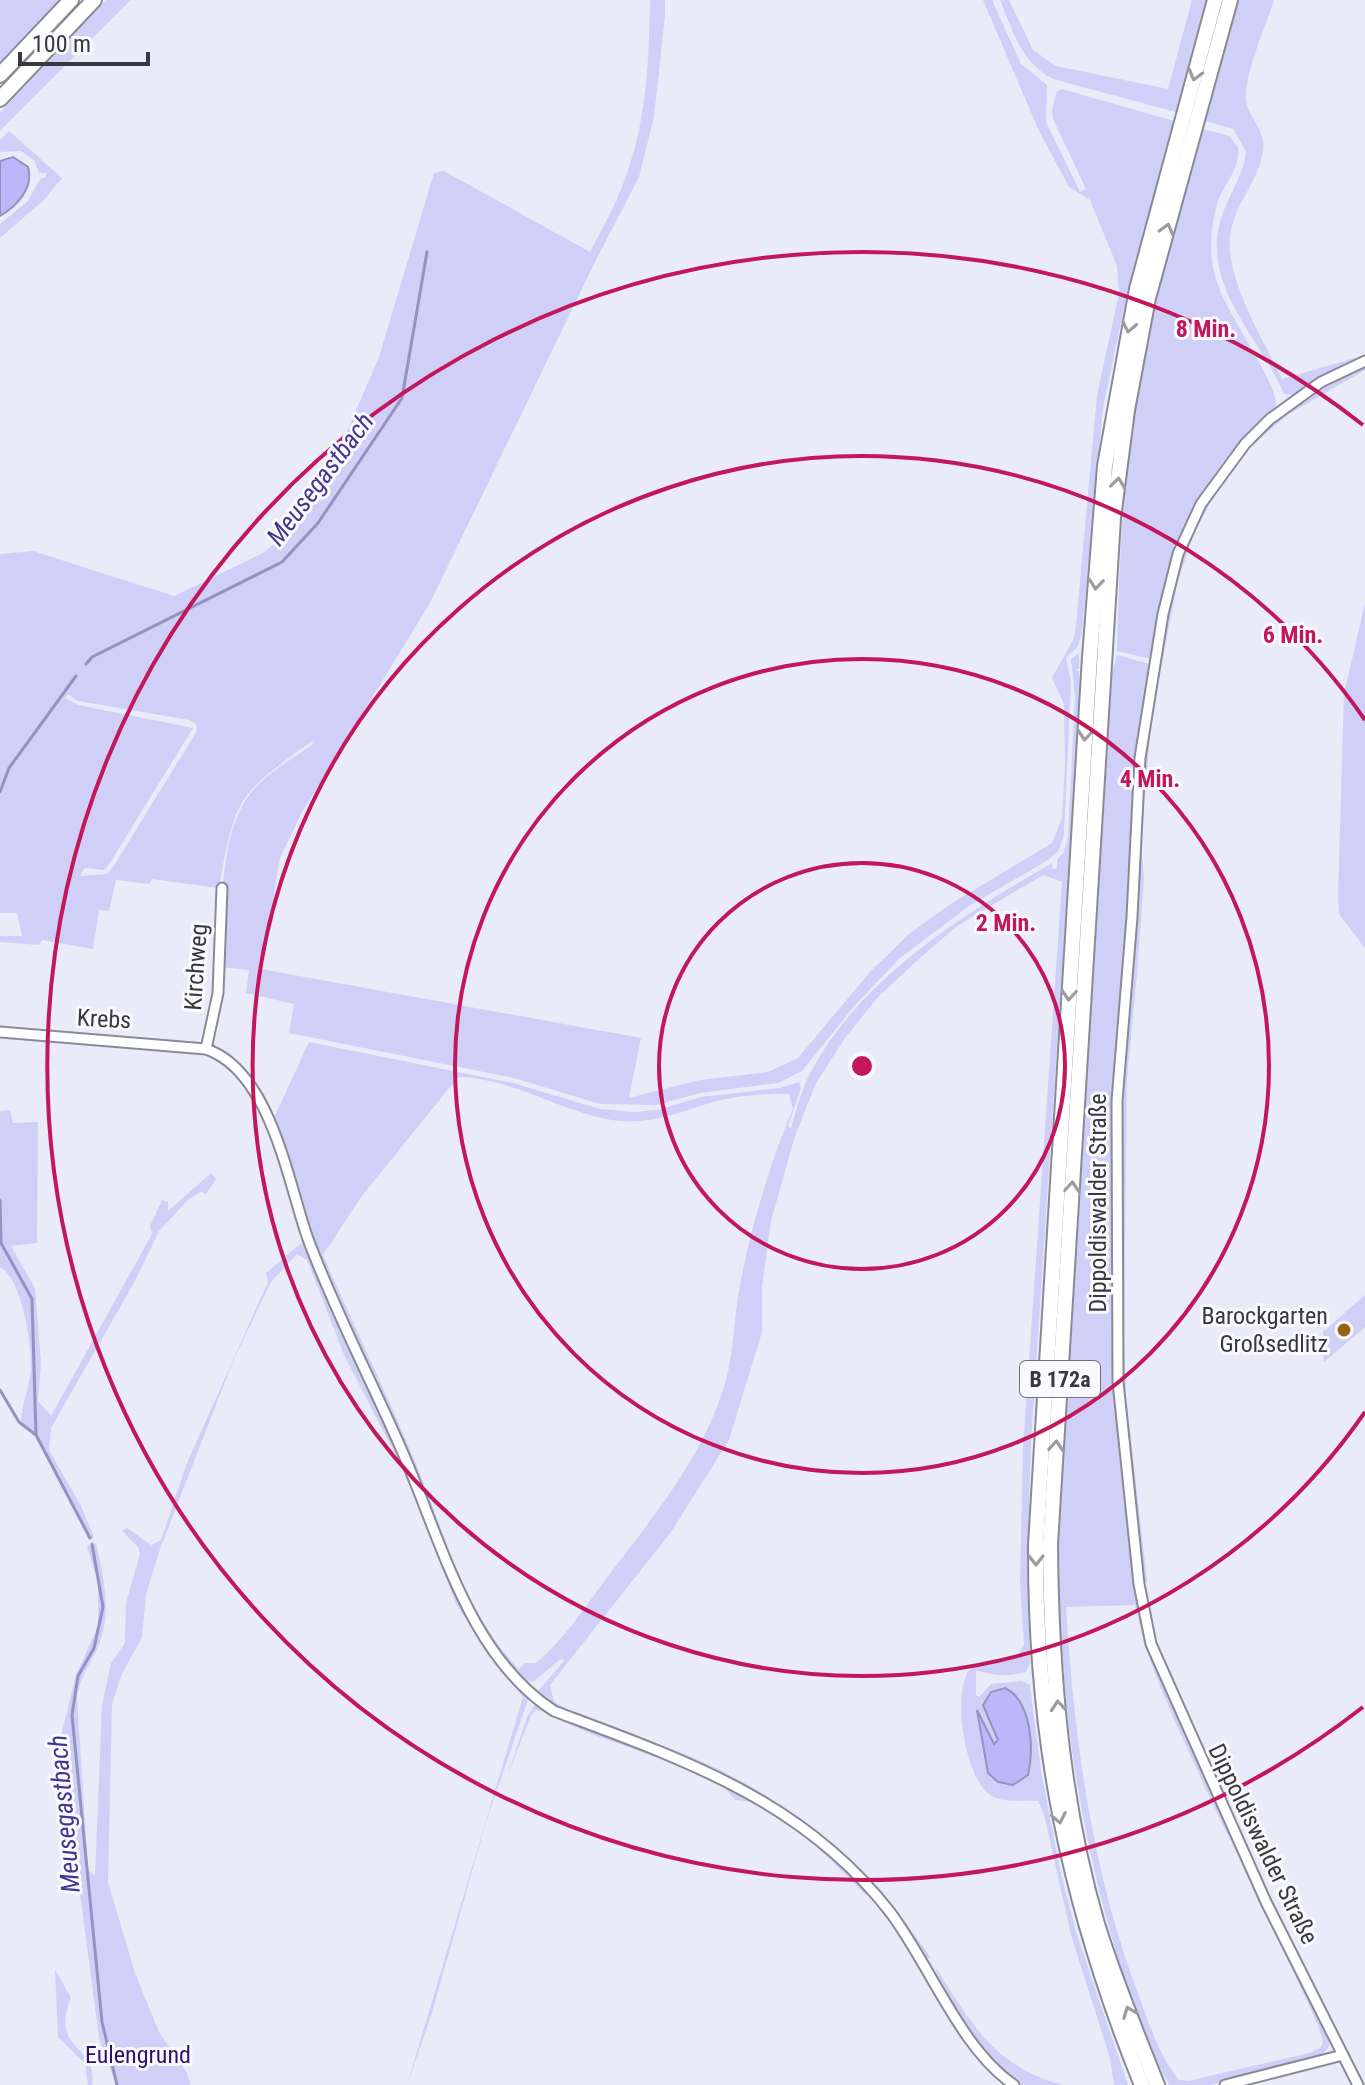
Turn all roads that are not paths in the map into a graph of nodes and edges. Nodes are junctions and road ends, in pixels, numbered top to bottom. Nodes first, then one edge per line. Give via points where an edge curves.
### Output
1 (71, 0) edge
2 (94, 0) edge
3 (1215, 0) edge
4 (1230, 0) edge
5 (0, 75) edge
6 (0, 99) edge
7 (1365, 361) edge
8 (1098, 652) junction
9 (222, 888) dead end
10 (0, 1032) edge
11 (206, 1049) junction
12 (1343, 2055) junction
13 (1014, 2085) edge
14 (1142, 2085) edge
15 (1157, 2085) edge
16 (1225, 2085) edge
17 (1358, 2085) edge

1 - 5 highway
2 - 6 highway
3 -> 8 highway, B 172a via 1124,350 1105,466
8 -> 4 highway, B 172a via 1127,410 1145,312
7 - 12 street, Dippoldiswalder Straße via 1321,382 1245,444 1201,504 1178,554 1140,758 1117,1101 1118,1382 1139,1584 1151,1644 1260,1889
8 -> 14 highway, B 172a via 1050,1299 1036,1618 1056,1808 1070,1875 1107,1999
15 -> 8 highway, B 172a via 1097,1923 1070,1806 1050,1618
9 - 11 street, Kirchweg via 218,993
10 - 11 street, Krebs
11 - 13 street via 239,1072 266,1116 288,1166 309,1241 414,1476 456,1589 486,1638 534,1698 554,1711 697,1765 764,1801 838,1856 888,1910 970,2037
12 - 16 street
12 - 17 street, Dippoldiswalder Straße

